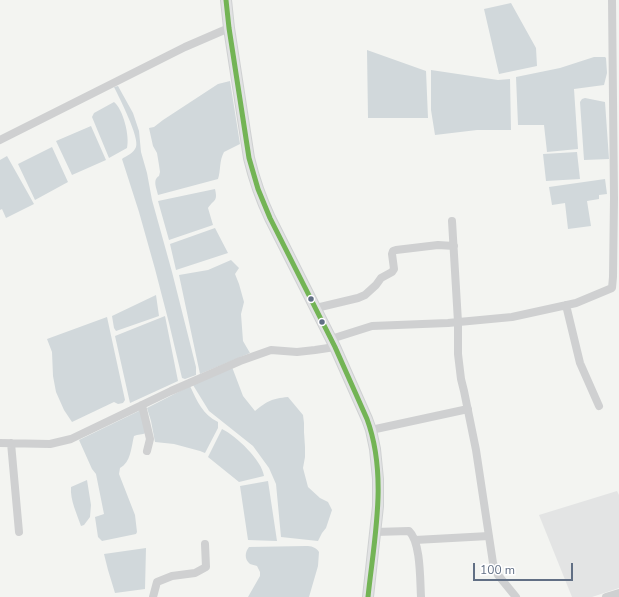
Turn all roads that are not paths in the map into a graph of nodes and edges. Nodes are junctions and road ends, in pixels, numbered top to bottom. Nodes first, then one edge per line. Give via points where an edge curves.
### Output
1 (226, 0) edge
2 (612, 0) edge
3 (229, 28) junction
4 (0, 140) edge
5 (452, 221) dead end
6 (454, 246) junction
7 (566, 305) junction
8 (316, 308) junction
9 (458, 322) junction
10 (333, 343) junction
11 (142, 405) junction
12 (599, 406) dead end
13 (468, 409) junction
14 (371, 430) junction
15 (0, 443) edge
16 (11, 443) junction
17 (147, 451) dead end
18 (19, 532) dead end
19 (375, 532) junction
20 (489, 536) junction
21 (415, 540) junction
22 (205, 544) dead end
23 (619, 593) edge
24 (153, 597) edge
25 (368, 597) edge
26 (421, 597) edge
27 (516, 597) edge
28 (606, 597) edge

1 - 3 main road
2 - 7 street via 612,288
3 - 4 street via 184,47
3 - 8 main road via 254,178 261,200
5 - 6 street
6 - 8 street via 438,245 393,251 394,270 381,278 365,296
6 - 9 street
7 - 9 street via 512,317
7 - 12 street via 580,363
8 - 10 main road
9 - 10 street via 372,326
9 - 13 street via 460,373
10 - 11 street via 315,350 271,350 240,361
10 - 14 main road
11 - 16 street via 71,439 50,444
11 - 17 street via 150,439
13 - 14 street
13 - 20 street
14 - 19 main road via 378,479
15 - 16 street
16 - 18 street
19 - 21 street via 409,531
19 - 25 main road
20 - 21 street
20 - 27 street via 493,563 498,575
21 - 26 street
22 - 24 street via 206,567 195,574 172,576 157,582
23 - 28 street

